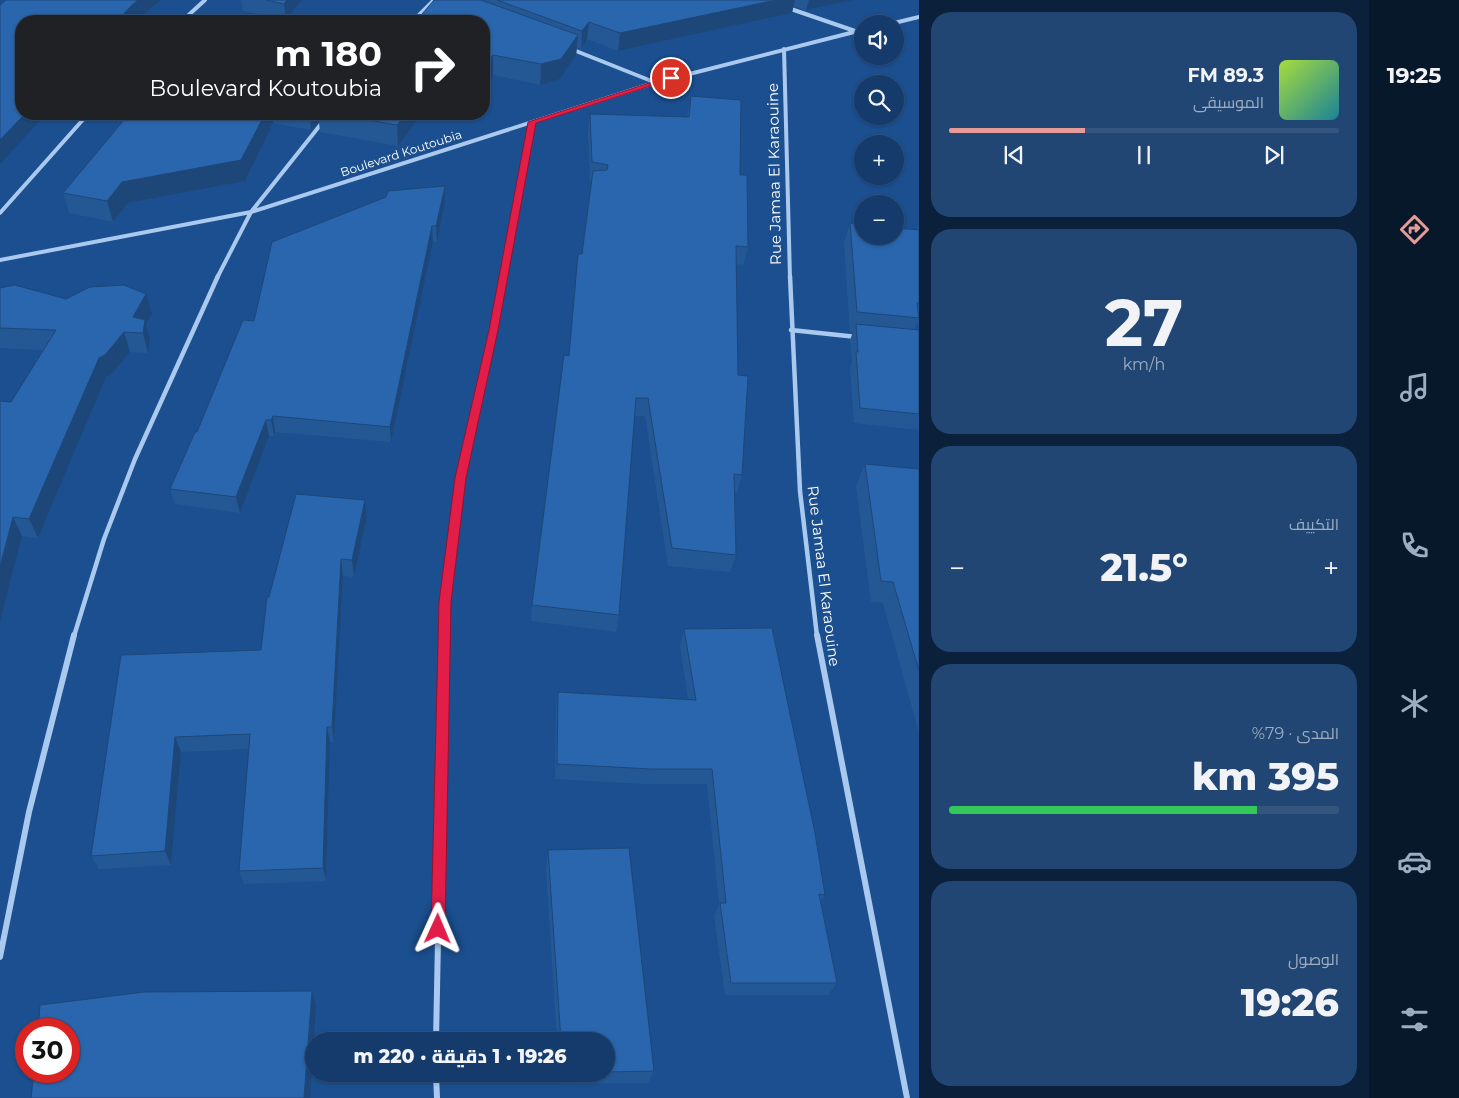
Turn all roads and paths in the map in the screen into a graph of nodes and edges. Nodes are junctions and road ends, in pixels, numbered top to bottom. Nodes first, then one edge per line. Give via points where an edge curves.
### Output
1 (205, 0) edge
2 (434, 0) edge
3 (782, 6) dead end
4 (189, 15) edge
5 (419, 15) edge
6 (919, 17) edge
7 (904, 21) edge
8 (854, 30) edge
9 (854, 32) edge
10 (562, 45) edge
11 (784, 49) junction
12 (654, 82) junction
13 (83, 120) edge
14 (324, 120) edge
15 (532, 122) junction
16 (250, 212) junction
17 (0, 213) edge
18 (0, 260) edge
19 (791, 330) junction
20 (860, 337) edge
21 (0, 956) edge
22 (436, 1032) edge
23 (436, 1082) edge
24 (436, 1098) edge
25 (907, 1098) edge

1 - 4 street
2 - 5 street
3 - 8 street
6 - 7 street
9 - 11 street, Boulevard Koutoubia
10 - 12 street
11 - 12 street, Boulevard Koutoubia
11 - 19 street, Rue Jamaa El Karaouine
12 - 15 street, Boulevard Koutoubia
13 - 17 street
14 - 16 street
15 - 16 street, Boulevard Koutoubia
15 - 22 street via 493,330 460,478 445,602
16 - 18 street, Boulevard Koutoubia
16 - 21 street via 134,459 104,539 72,641 29,812
19 - 20 street
19 - 25 street, Rue Jamaa El Karaouine via 800,492 809,580 823,672
23 - 24 street

